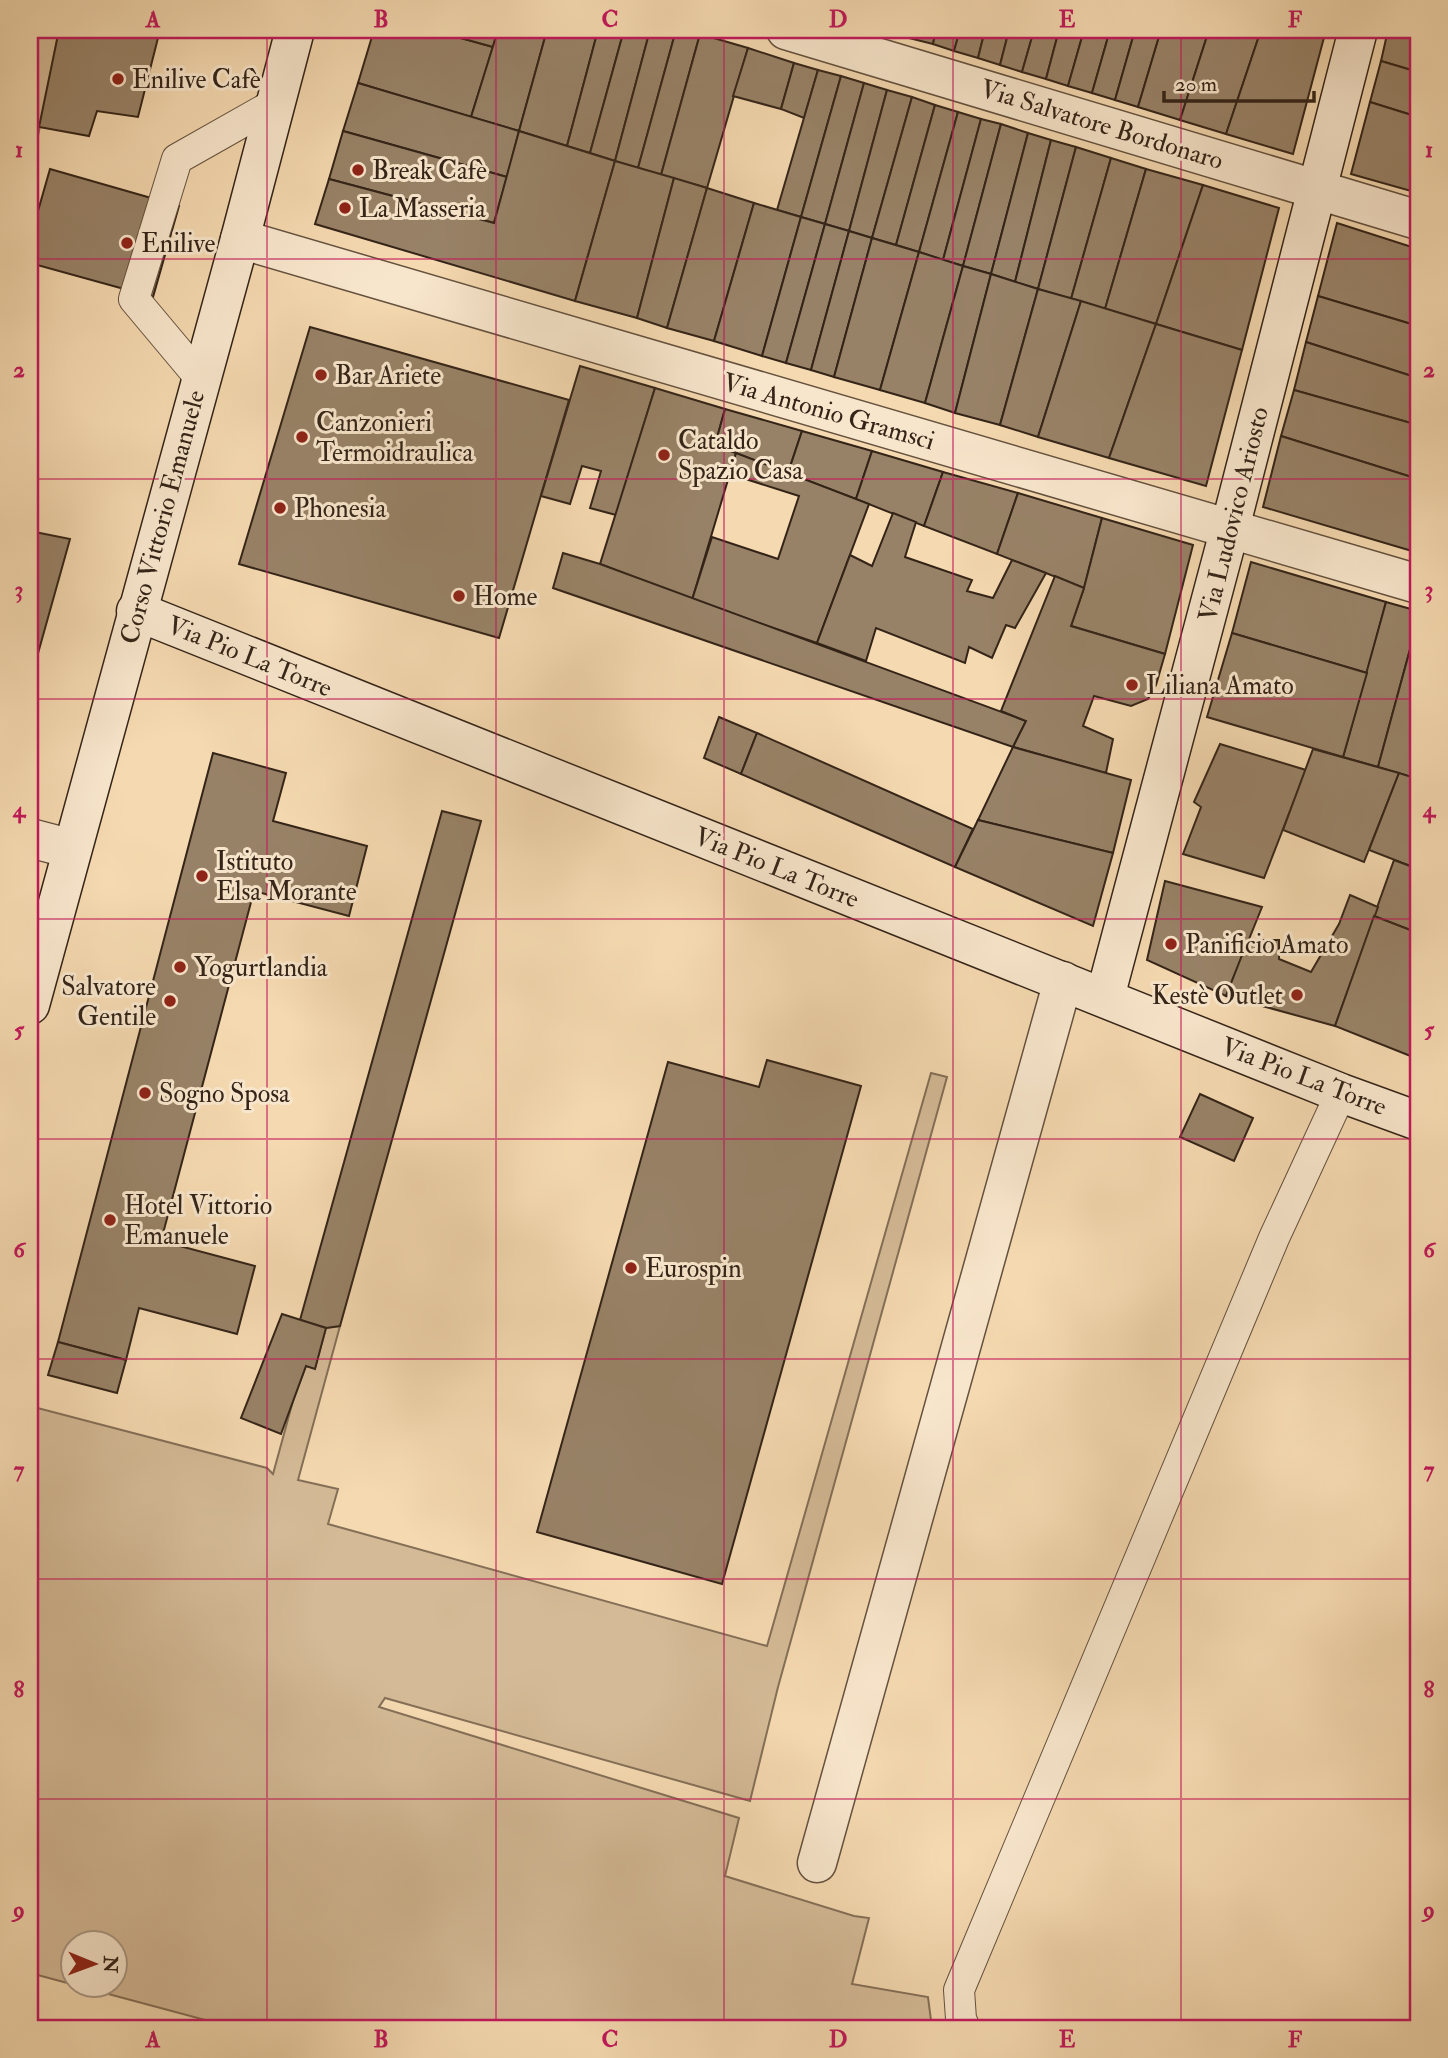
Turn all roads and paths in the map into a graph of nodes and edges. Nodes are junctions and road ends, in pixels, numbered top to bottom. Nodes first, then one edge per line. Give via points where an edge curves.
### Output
1 (295, 30) edge
2 (786, 30) edge
3 (1358, 30) edge
4 (276, 103) junction
5 (1317, 188) junction
6 (1418, 219) edge
7 (240, 239) junction
8 (201, 379) junction
9 (1230, 528) junction
10 (1418, 584) edge
11 (136, 611) junction
12 (30, 838) edge
13 (72, 849) junction
14 (1063, 981) junction
15 (1105, 997) junction
16 (30, 1005) edge
17 (1341, 1093) junction
18 (1418, 1121) edge
19 (817, 1863) dead end
20 (965, 2028) edge

1 - 4 street, Corso Vittorio Emanuele
2 - 5 street, Via Salvatore Bordonaro
3 - 5 street, Via Ludovico Ariosto
4 - 7 street, Corso Vittorio Emanuele
4 - 8 lane via 177,159 134,299
5 - 6 street, Via Salvatore Bordonaro
5 - 9 street, Via Ludovico Ariosto
7 - 8 street, Corso Vittorio Emanuele
7 - 9 street, Via Antonio Gramsci
8 - 11 street, Corso Vittorio Emanuele
9 - 10 street, Via Antonio Gramsci
9 - 15 street, Via Ludovico Ariosto
11 - 13 street, Corso Vittorio Emanuele
11 - 14 street, Via Pio La Torre
12 - 13 street
13 - 16 street, Corso Vittorio Emanuele
14 - 15 street, Via Pio La Torre
14 - 19 street
15 - 17 street, Via Pio La Torre
17 - 18 street, Via Pio La Torre
17 - 20 lane via 1274,1238 959,1990

